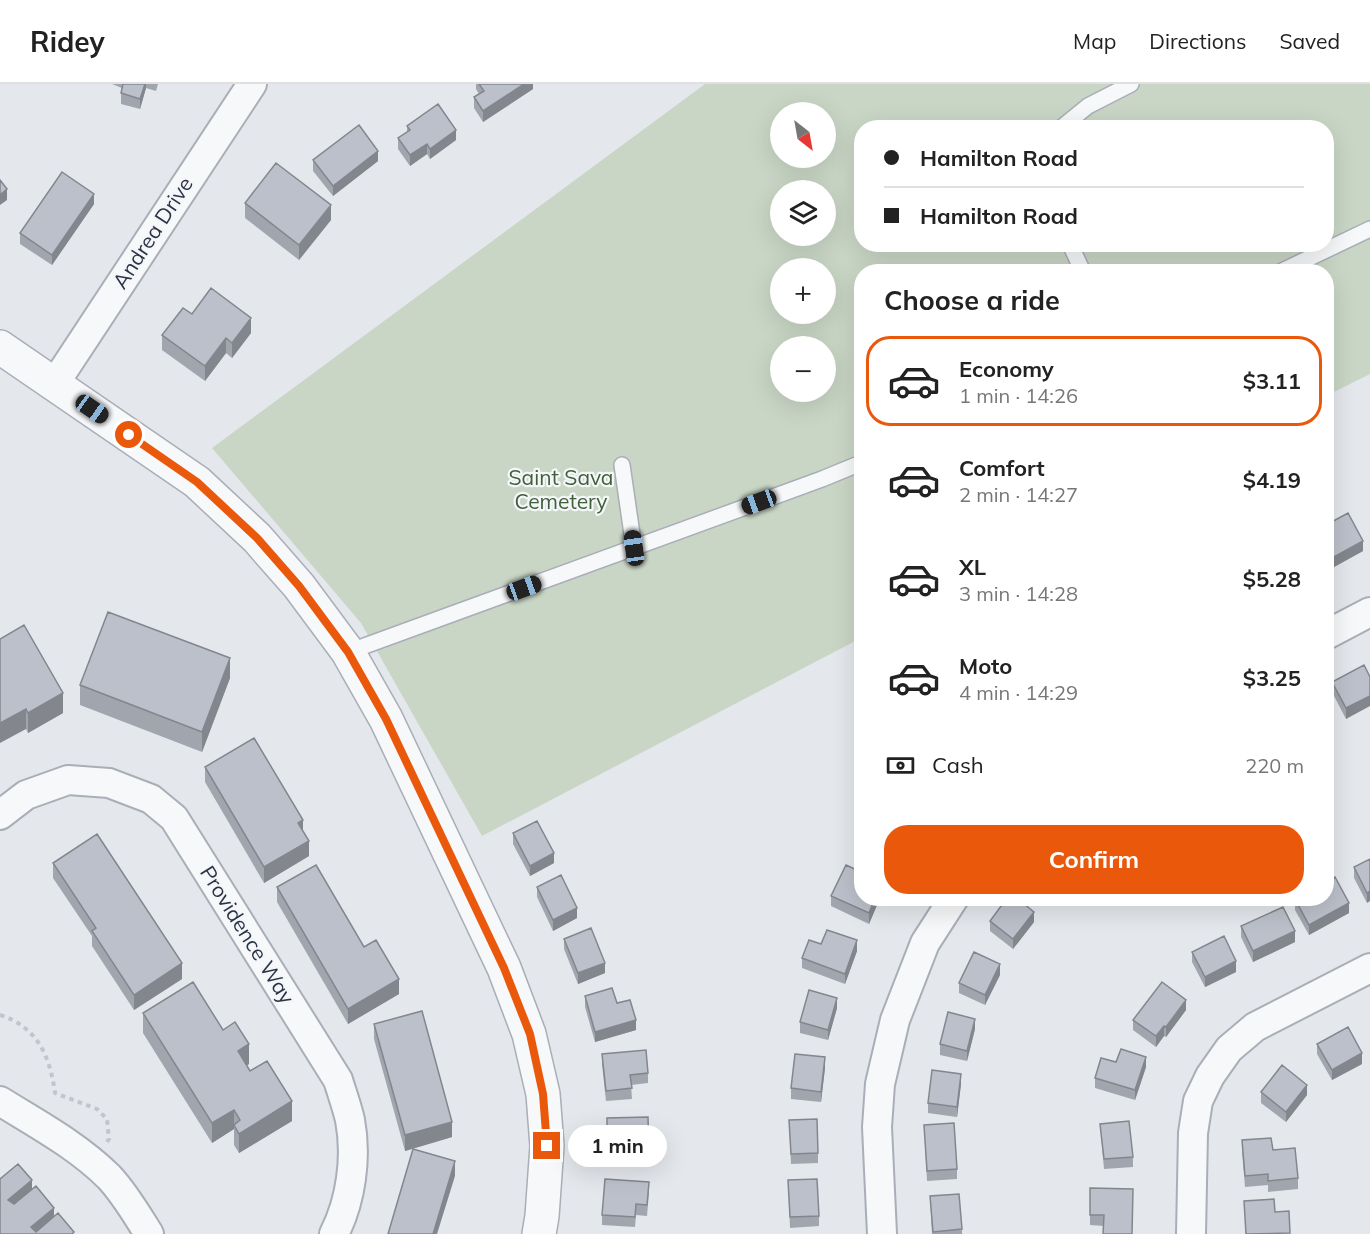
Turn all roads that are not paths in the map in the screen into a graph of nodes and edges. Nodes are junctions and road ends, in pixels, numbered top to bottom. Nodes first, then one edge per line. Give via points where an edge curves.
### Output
1 (252, 84) edge
2 (1131, 84) edge
3 (1071, 120) edge
4 (1370, 229) edge
5 (1334, 246) edge
6 (1322, 252) edge
7 (1297, 264) edge
8 (0, 347) edge
9 (55, 383) junction
10 (622, 465) dead end
11 (854, 466) edge
12 (634, 548) junction
13 (1370, 612) edge
14 (1334, 631) edge
15 (348, 652) junction
16 (0, 815) edge
17 (949, 906) edge
18 (1370, 968) edge
19 (0, 1101) edge
20 (149, 1234) edge
21 (334, 1234) edge
22 (538, 1234) edge
23 (882, 1234) edge
24 (1191, 1234) edge

1 - 9 street, Andrea Drive
2 - 3 lane via 1088,106
4 - 5 lane
6 - 7 lane
8 - 9 street
9 - 15 street via 206,490 257,538
10 - 12 lane
11 - 12 lane
12 - 15 lane
13 - 14 street
15 - 22 street via 386,719 504,968 530,1034 543,1094 547,1146
16 - 21 street, Providence Way via 26,795 68,780 109,783 151,799 174,818 338,1080 350,1122 352,1174 342,1219
17 - 23 street via 925,944 895,1020 880,1084 877,1127
18 - 24 street via 1255,1027 1229,1049 1210,1076 1198,1101 1193,1133
19 - 20 street via 83,1153 111,1179

